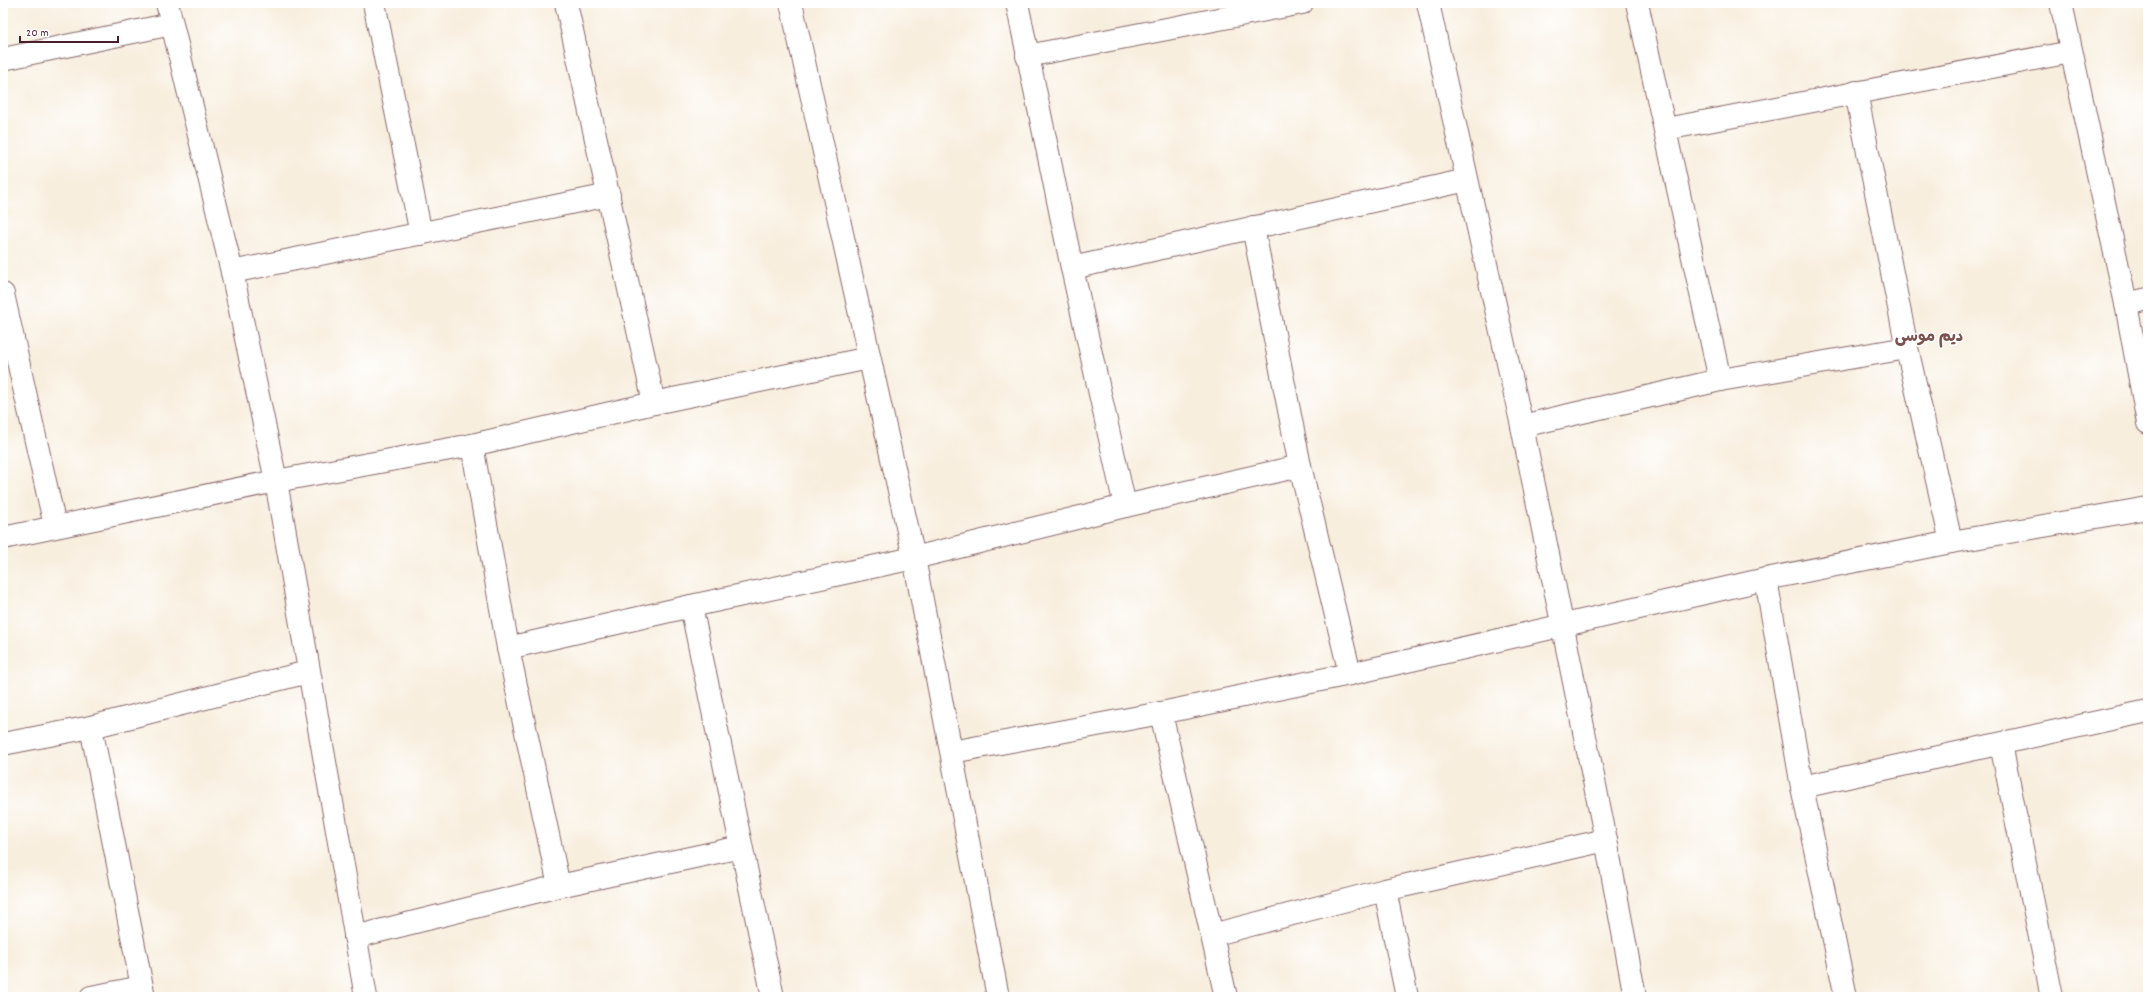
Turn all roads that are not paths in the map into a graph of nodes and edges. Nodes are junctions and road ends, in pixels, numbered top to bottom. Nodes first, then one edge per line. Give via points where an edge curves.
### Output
1 (374, 3) edge
2 (566, 3) edge
3 (791, 3) edge
4 (1017, 3) edge
5 (1302, 3) edge
6 (1428, 3) edge
7 (1637, 3) edge
8 (2061, 3) edge
9 (170, 13) edge
10 (2071, 52) junction
11 (1027, 56) junction
12 (3, 59) edge
13 (1856, 92) junction
14 (1666, 129) junction
15 (1467, 180) junction
16 (609, 195) junction
17 (1253, 227) junction
18 (421, 234) junction
19 (1072, 268) junction
20 (232, 272) junction
21 (3, 294) edge
22 (2148, 299) edge
23 (2126, 304) junction
24 (6, 321) edge
25 (1907, 348) junction
26 (869, 358) junction
27 (1720, 380) junction
28 (654, 403) junction
29 (2148, 423) edge
30 (1522, 426) junction
31 (472, 445) junction
32 (1300, 466) junction
33 (276, 481) junction
34 (1125, 506) junction
35 (2148, 508) edge
36 (55, 526) junction
37 (3, 538) edge
38 (1950, 542) junction
39 (914, 558) junction
40 (1766, 578) junction
41 (691, 606) junction
42 (1561, 626) junction
43 (508, 648) junction
44 (308, 672) junction
45 (1350, 674) junction
46 (2148, 711) edge
47 (1161, 713) junction
48 (91, 727) junction
49 (3, 744) edge
50 (2001, 744) junction
51 (952, 752) junction
52 (1802, 787) junction
53 (1606, 840) junction
54 (740, 847) junction
55 (559, 886) junction
56 (1385, 890) junction
57 (1212, 935) junction
58 (355, 937) junction
59 (143, 992) edge
60 (2047, 996) edge
61 (91, 997) edge
62 (366, 997) edge
63 (773, 997) edge
64 (998, 997) edge
65 (1226, 997) edge
66 (1407, 997) edge
67 (1635, 997) edge
68 (1846, 997) edge

1 - 18 street
2 - 16 street
3 - 26 street
4 - 11 street
5 - 11 street
6 - 15 street
7 - 14 street
8 - 10 street
9 - 12 street
9 - 20 street
10 - 13 street
10 - 23 street
11 - 19 street
13 - 14 street
13 - 25 street
14 - 27 street
15 - 17 street
15 - 30 street
16 - 18 street
16 - 28 street
17 - 19 street
17 - 32 street
18 - 20 street
19 - 34 street
20 - 33 street
21 - 24 street
22 - 23 street
23 - 29 street
24 - 36 street
25 - 27 street
25 - 38 street
26 - 28 street
26 - 39 street
27 - 30 street
28 - 31 street
30 - 42 street
31 - 33 street
31 - 43 street
32 - 34 street
32 - 45 street
33 - 36 street
33 - 44 street
34 - 39 street
35 - 38 street
36 - 37 street
38 - 40 street
39 - 41 street
39 - 51 street
40 - 42 street
40 - 52 street
41 - 43 street
41 - 54 street
42 - 45 street
42 - 53 street
43 - 55 street
44 - 48 street
44 - 58 street
45 - 47 street
46 - 50 street
47 - 51 street
47 - 57 street
48 - 49 street
48 - 59 street
50 - 52 street
50 - 60 street
51 - 64 street
52 - 68 street
53 - 56 street
53 - 67 street
54 - 55 street
54 - 63 street
55 - 58 street
56 - 57 street
56 - 66 street
57 - 65 street
58 - 62 street
59 - 61 street

